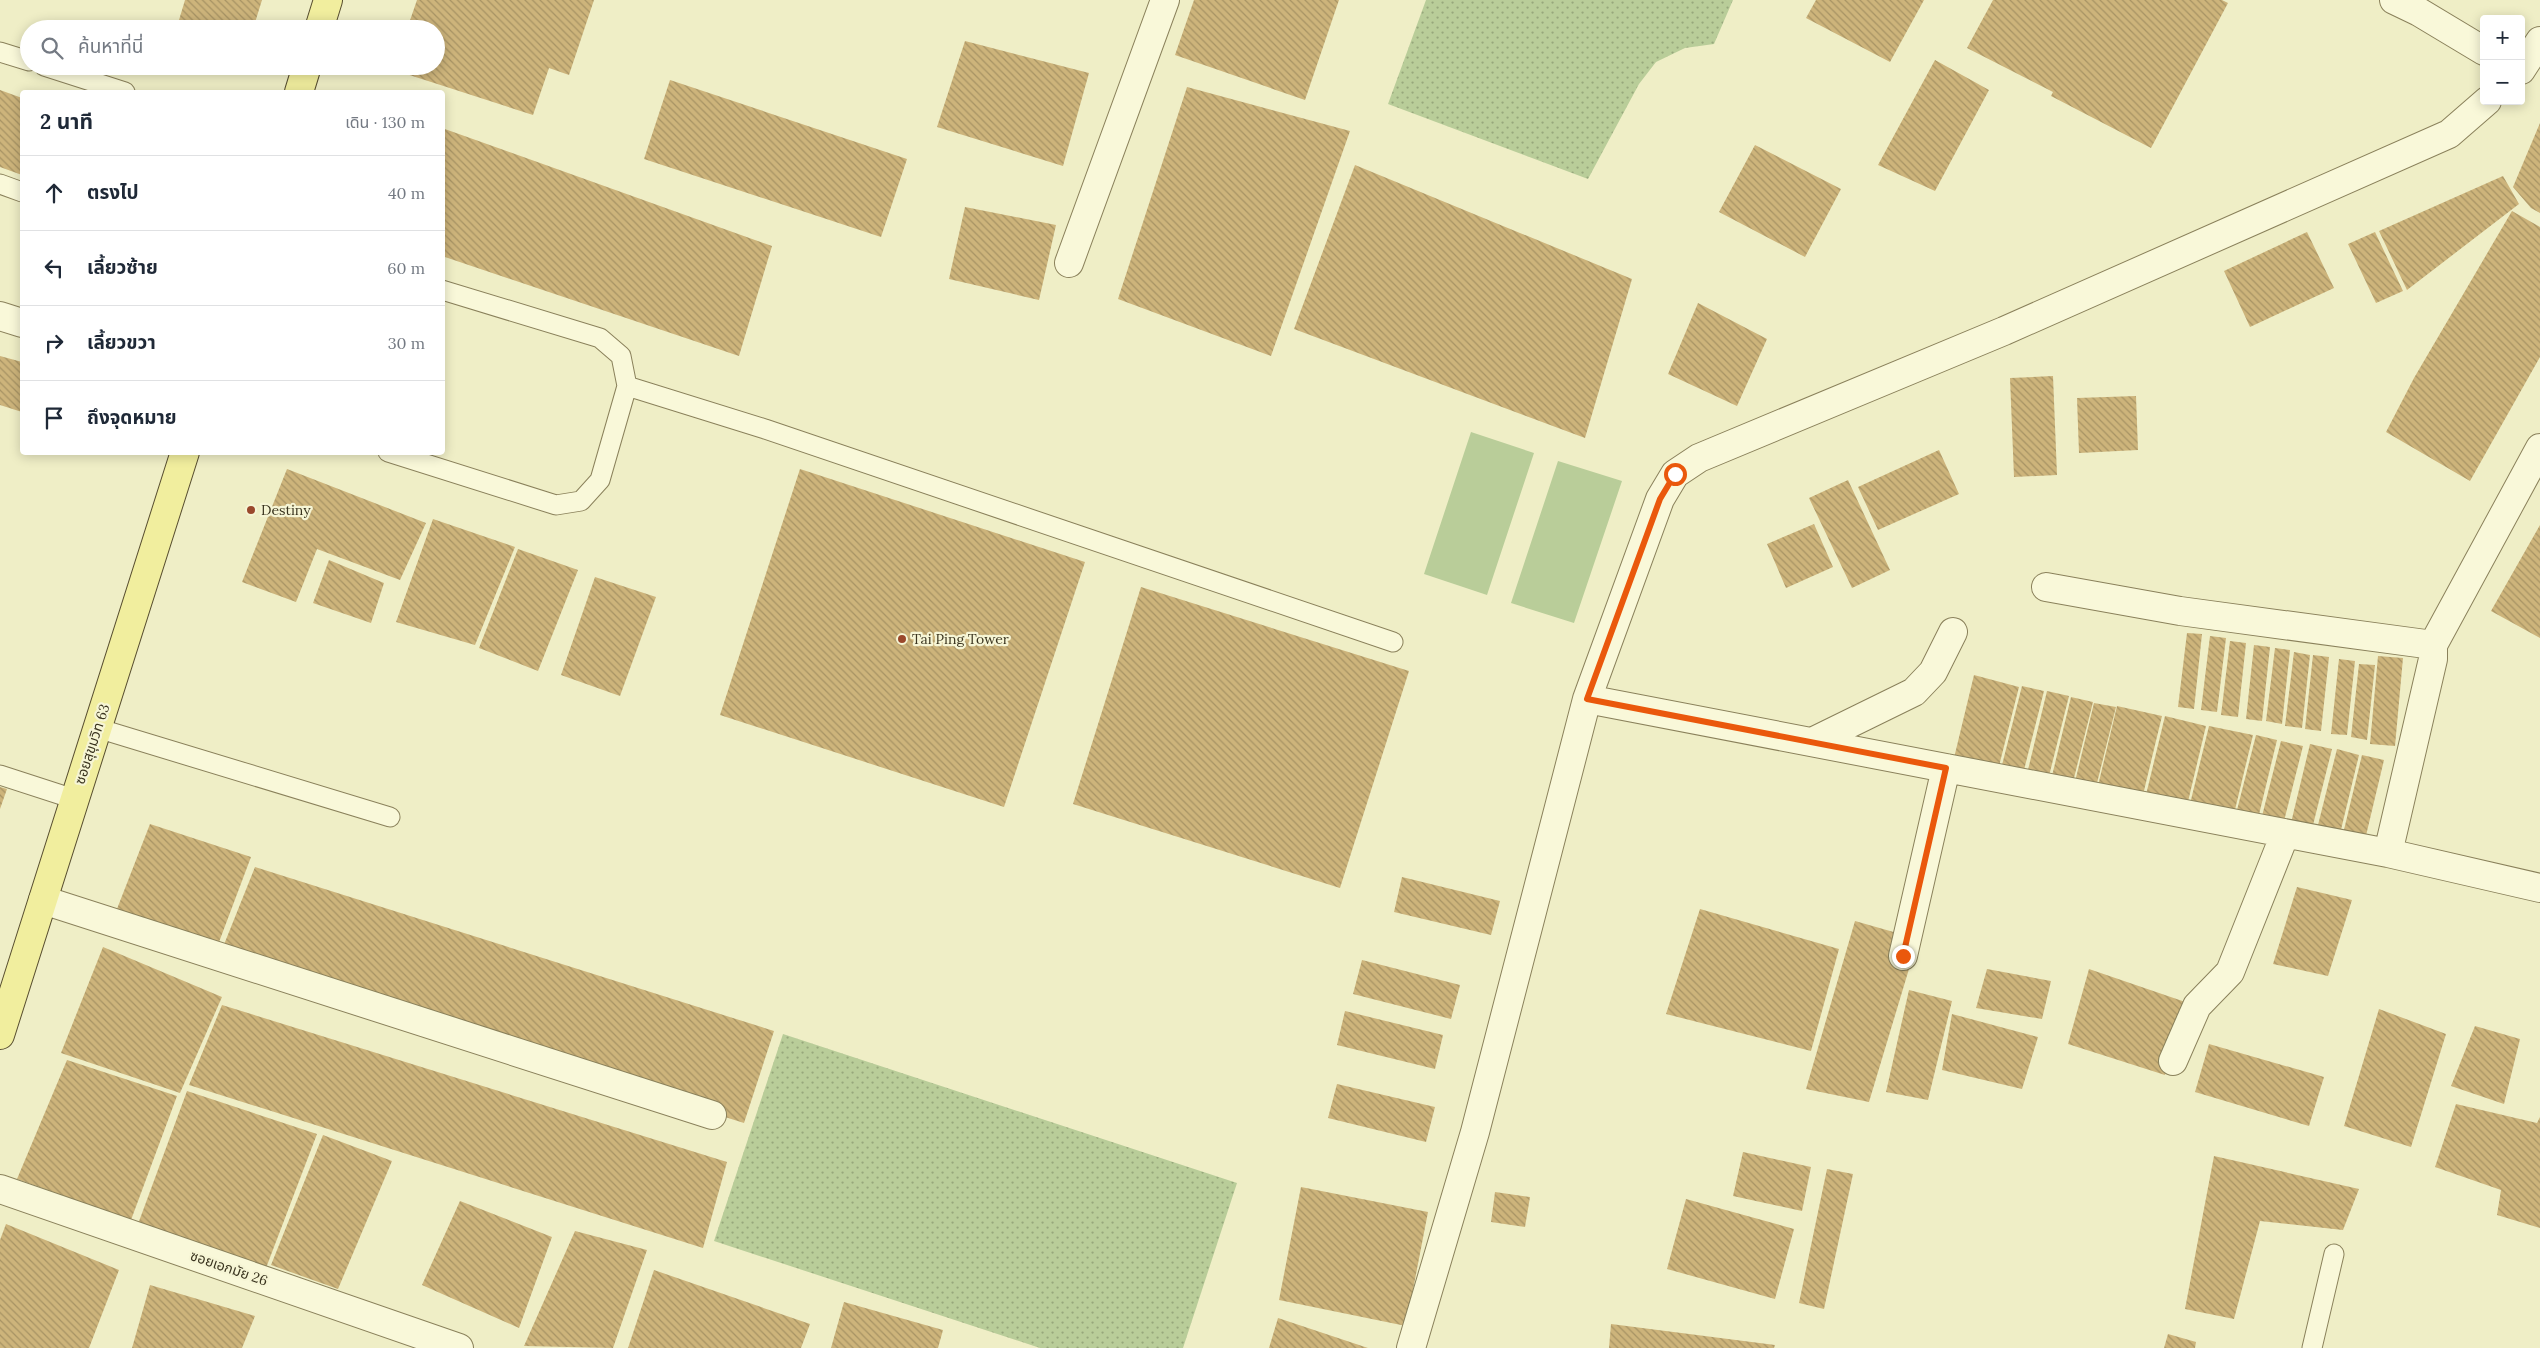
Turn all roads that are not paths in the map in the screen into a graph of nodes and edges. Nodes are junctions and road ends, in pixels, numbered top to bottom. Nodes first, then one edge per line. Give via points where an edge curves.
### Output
1 (328, 0) edge
2 (1165, 0) edge
3 (2394, 0) edge
4 (322, 20) edge
5 (2540, 41) edge
6 (2480, 49) edge
7 (0, 52) edge
8 (20, 58) edge
9 (2525, 65) edge
10 (2525, 74) edge
11 (72, 75) edge
12 (304, 75) edge
13 (2540, 83) edge
14 (119, 90) edge
15 (300, 90) edge
16 (2482, 105) edge
17 (0, 184) edge
18 (20, 191) edge
19 (1069, 263) dead end
20 (445, 291) edge
21 (0, 316) edge
22 (20, 322) edge
23 (626, 386) junction
24 (2540, 448) edge
25 (183, 455) edge
26 (397, 455) edge
27 (2046, 587) dead end
28 (1953, 632) dead end
29 (1393, 642) dead end
30 (2433, 646) junction
31 (1587, 699) junction
32 (97, 728) junction
33 (1812, 742) junction
34 (1946, 768) junction
35 (0, 774) edge
36 (74, 799) junction
37 (390, 817) dead end
38 (2286, 834) junction
39 (2388, 853) junction
40 (2540, 888) edge
41 (43, 900) junction
42 (1903, 956) dead end
43 (0, 1035) edge
44 (2173, 1061) dead end
45 (712, 1115) dead end
46 (0, 1189) edge
47 (2334, 1254) dead end
48 (459, 1348) edge
49 (1411, 1348) edge
50 (2312, 1348) edge

1 - 4 main road
2 - 19 street
3 - 6 street
5 - 9 street
7 - 8 lane
10 - 13 street
11 - 14 lane
12 - 15 main road
16 - 31 street via 2449,134 2004,331 1691,463 1675,474 1660,499
17 - 18 lane
20 - 23 lane via 600,338 621,356
21 - 22 street
23 - 26 lane via 600,480 581,501 556,506
23 - 29 lane via 766,429
24 - 30 street
25 - 32 main road, ซอยสุขุมวิท 63
27 - 30 street via 2180,611
28 - 33 street via 1933,672 1914,692
30 - 39 street via 2433,659
31 - 33 street
31 - 49 street via 1475,1132
32 - 36 main road, ซอยสุขุมวิท 63
32 - 37 lane
33 - 34 street
34 - 38 street
34 - 42 street
35 - 36 lane
36 - 41 main road, ซอยสุขุมวิท 63
38 - 39 street
38 - 44 street via 2230,972 2197,1006
39 - 40 street
41 - 43 main road, ซอยสุขุมวิท 63
41 - 45 street
46 - 48 street, ซอยเอกมัย 26
47 - 50 lane

